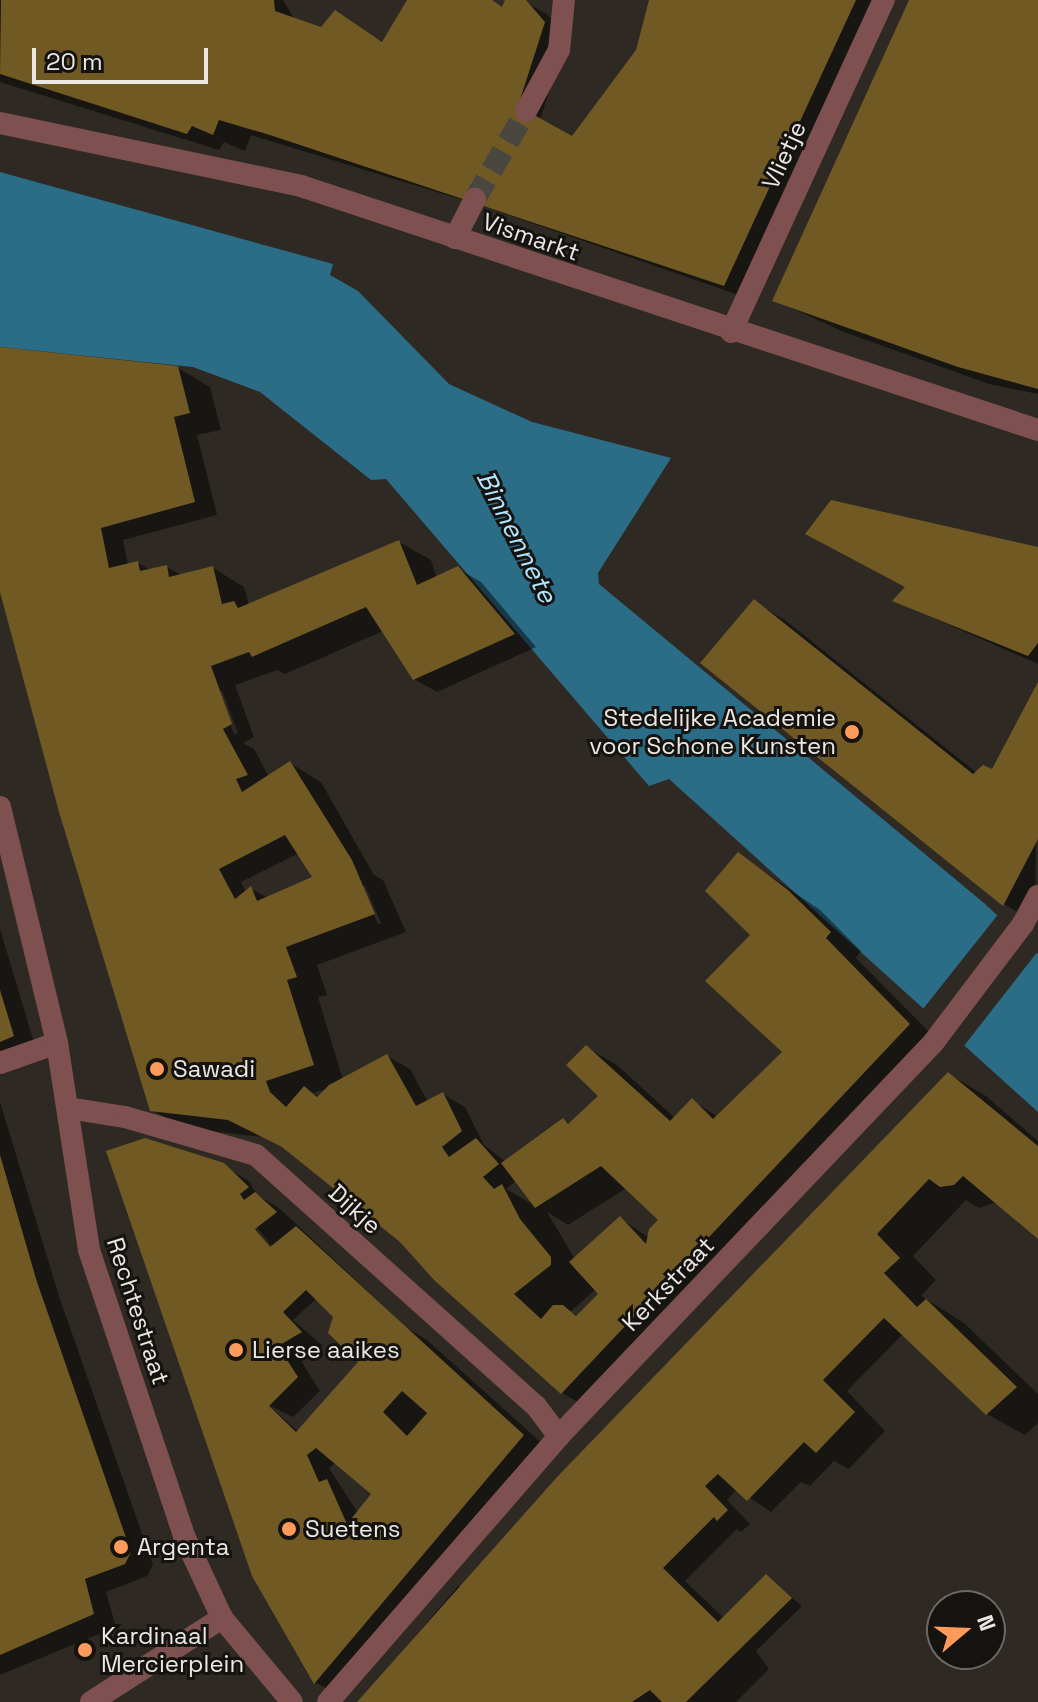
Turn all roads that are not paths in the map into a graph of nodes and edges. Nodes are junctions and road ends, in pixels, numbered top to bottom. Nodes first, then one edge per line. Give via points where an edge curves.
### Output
1 (564, 0) edge
2 (884, 0) edge
3 (526, 111) tunnel mouth
4 (0, 123) edge
5 (475, 199) tunnel mouth
6 (455, 238) junction
7 (731, 332) junction
8 (1038, 430) edge
9 (0, 807) edge
10 (1038, 896) edge
11 (57, 1043) junction
12 (0, 1063) edge
13 (68, 1108) junction
14 (559, 1436) junction
15 (222, 1618) junction
16 (91, 1702) edge
17 (292, 1702) edge
18 (328, 1702) edge

1 - 3 street via 559,50
2 - 7 street, Vlietje
4 - 6 street, Vismarkt via 301,186
5 - 6 street
6 - 7 street, Vismarkt
7 - 8 street, Vismarkt
9 - 11 street, Rechtestraat
10 - 14 street, Kerkstraat via 1023,924 933,1043
11 - 12 street
11 - 13 street, Rechtestraat
13 - 14 street, Dijkje via 125,1117 256,1155 536,1406
13 - 15 street, Rechtestraat via 89,1250 184,1536
14 - 18 street, Kerkstraat
15 - 16 street
15 - 17 street, Rechtestraat

